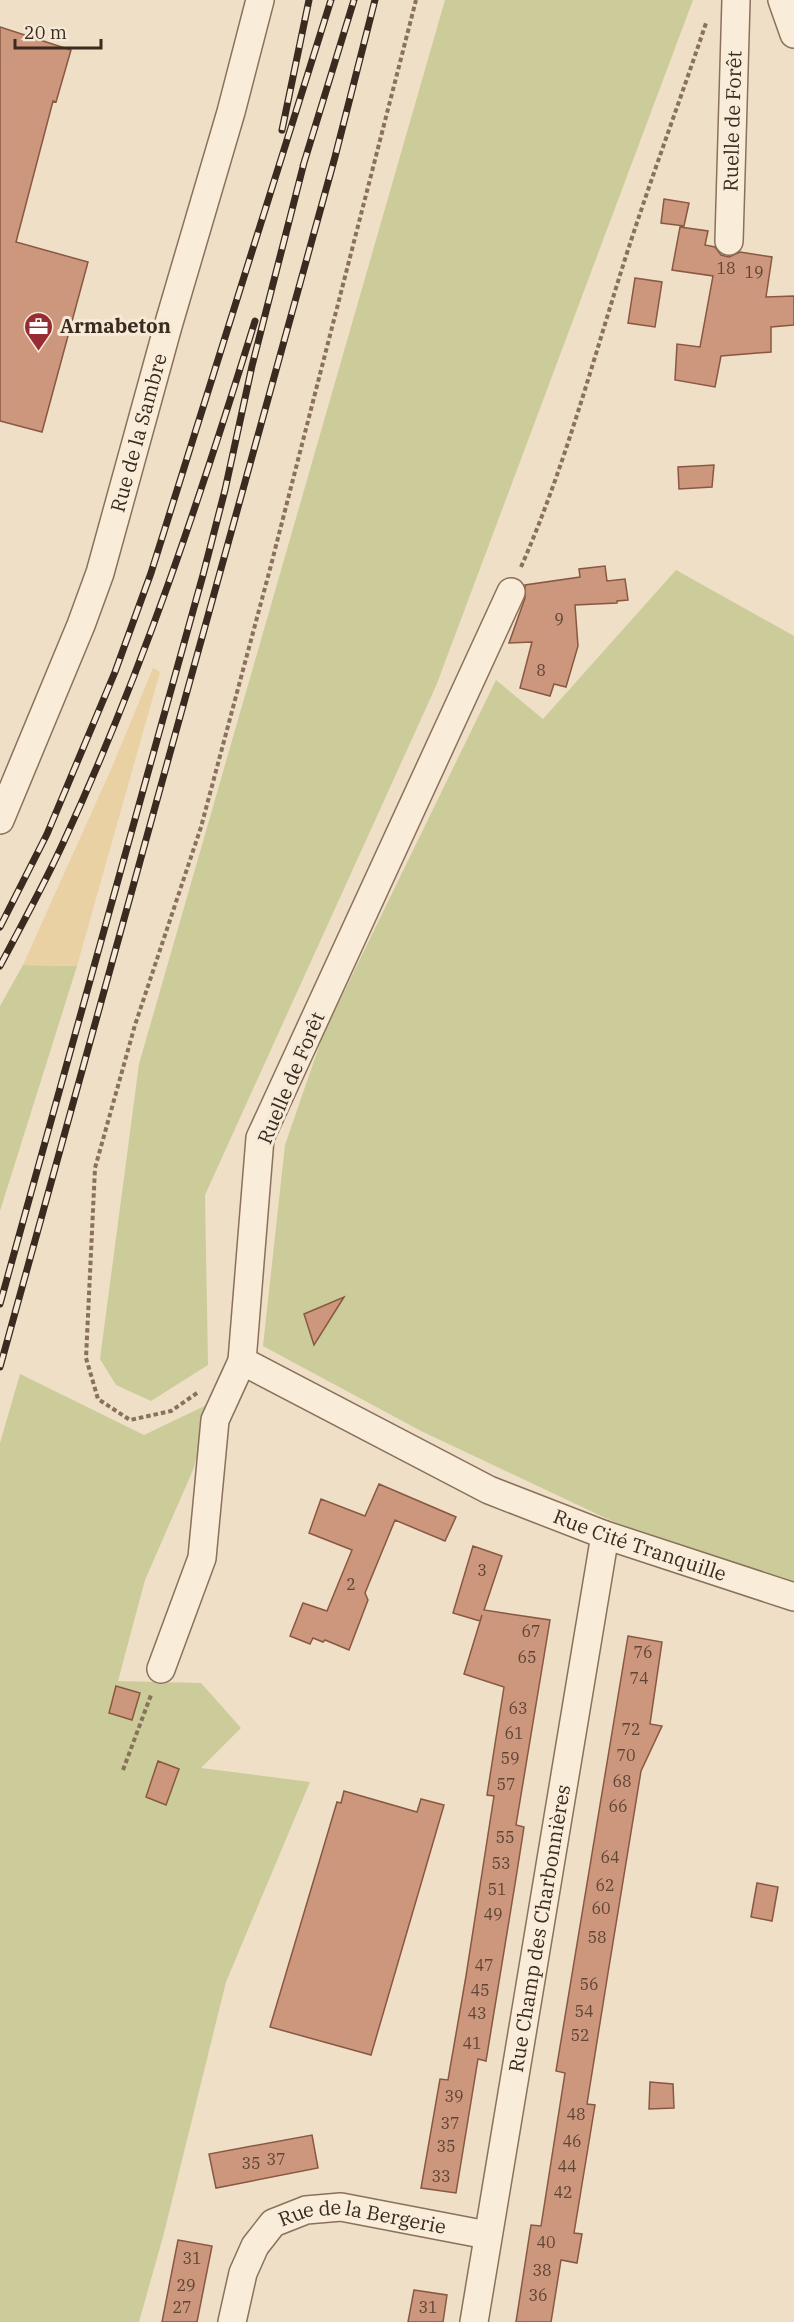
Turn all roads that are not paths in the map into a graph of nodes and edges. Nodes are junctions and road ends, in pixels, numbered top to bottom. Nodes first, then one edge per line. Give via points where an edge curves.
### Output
1 (260, 0) edge
2 (736, 0) edge
3 (782, 0) edge
4 (794, 34) edge
5 (729, 241) dead end
6 (511, 592) road end
7 (0, 820) edge
8 (242, 1361) junction
9 (605, 1535) junction
10 (794, 1597) edge
11 (161, 1669) road end
12 (487, 2235) junction
13 (232, 2322) edge
14 (474, 2322) edge

1 - 7 street, Rue de la Sambre via 100,573
2 - 5 street, Ruelle de Forêt
3 - 4 street
6 - 8 street, Ruelle de Forêt via 260,1138
8 - 9 street, Rue Cité Tranquille via 489,1490
8 - 11 street, Ruelle de Forêt via 215,1420 202,1558
9 - 10 street, Rue Cité Tranquille
9 - 12 street, Rue Champ des Charbonnières
12 - 13 street, Rue de la Bergerie via 342,2207 306,2210 273,2223 255,2246 243,2273
12 - 14 street, Rue Champ des Charbonnières

